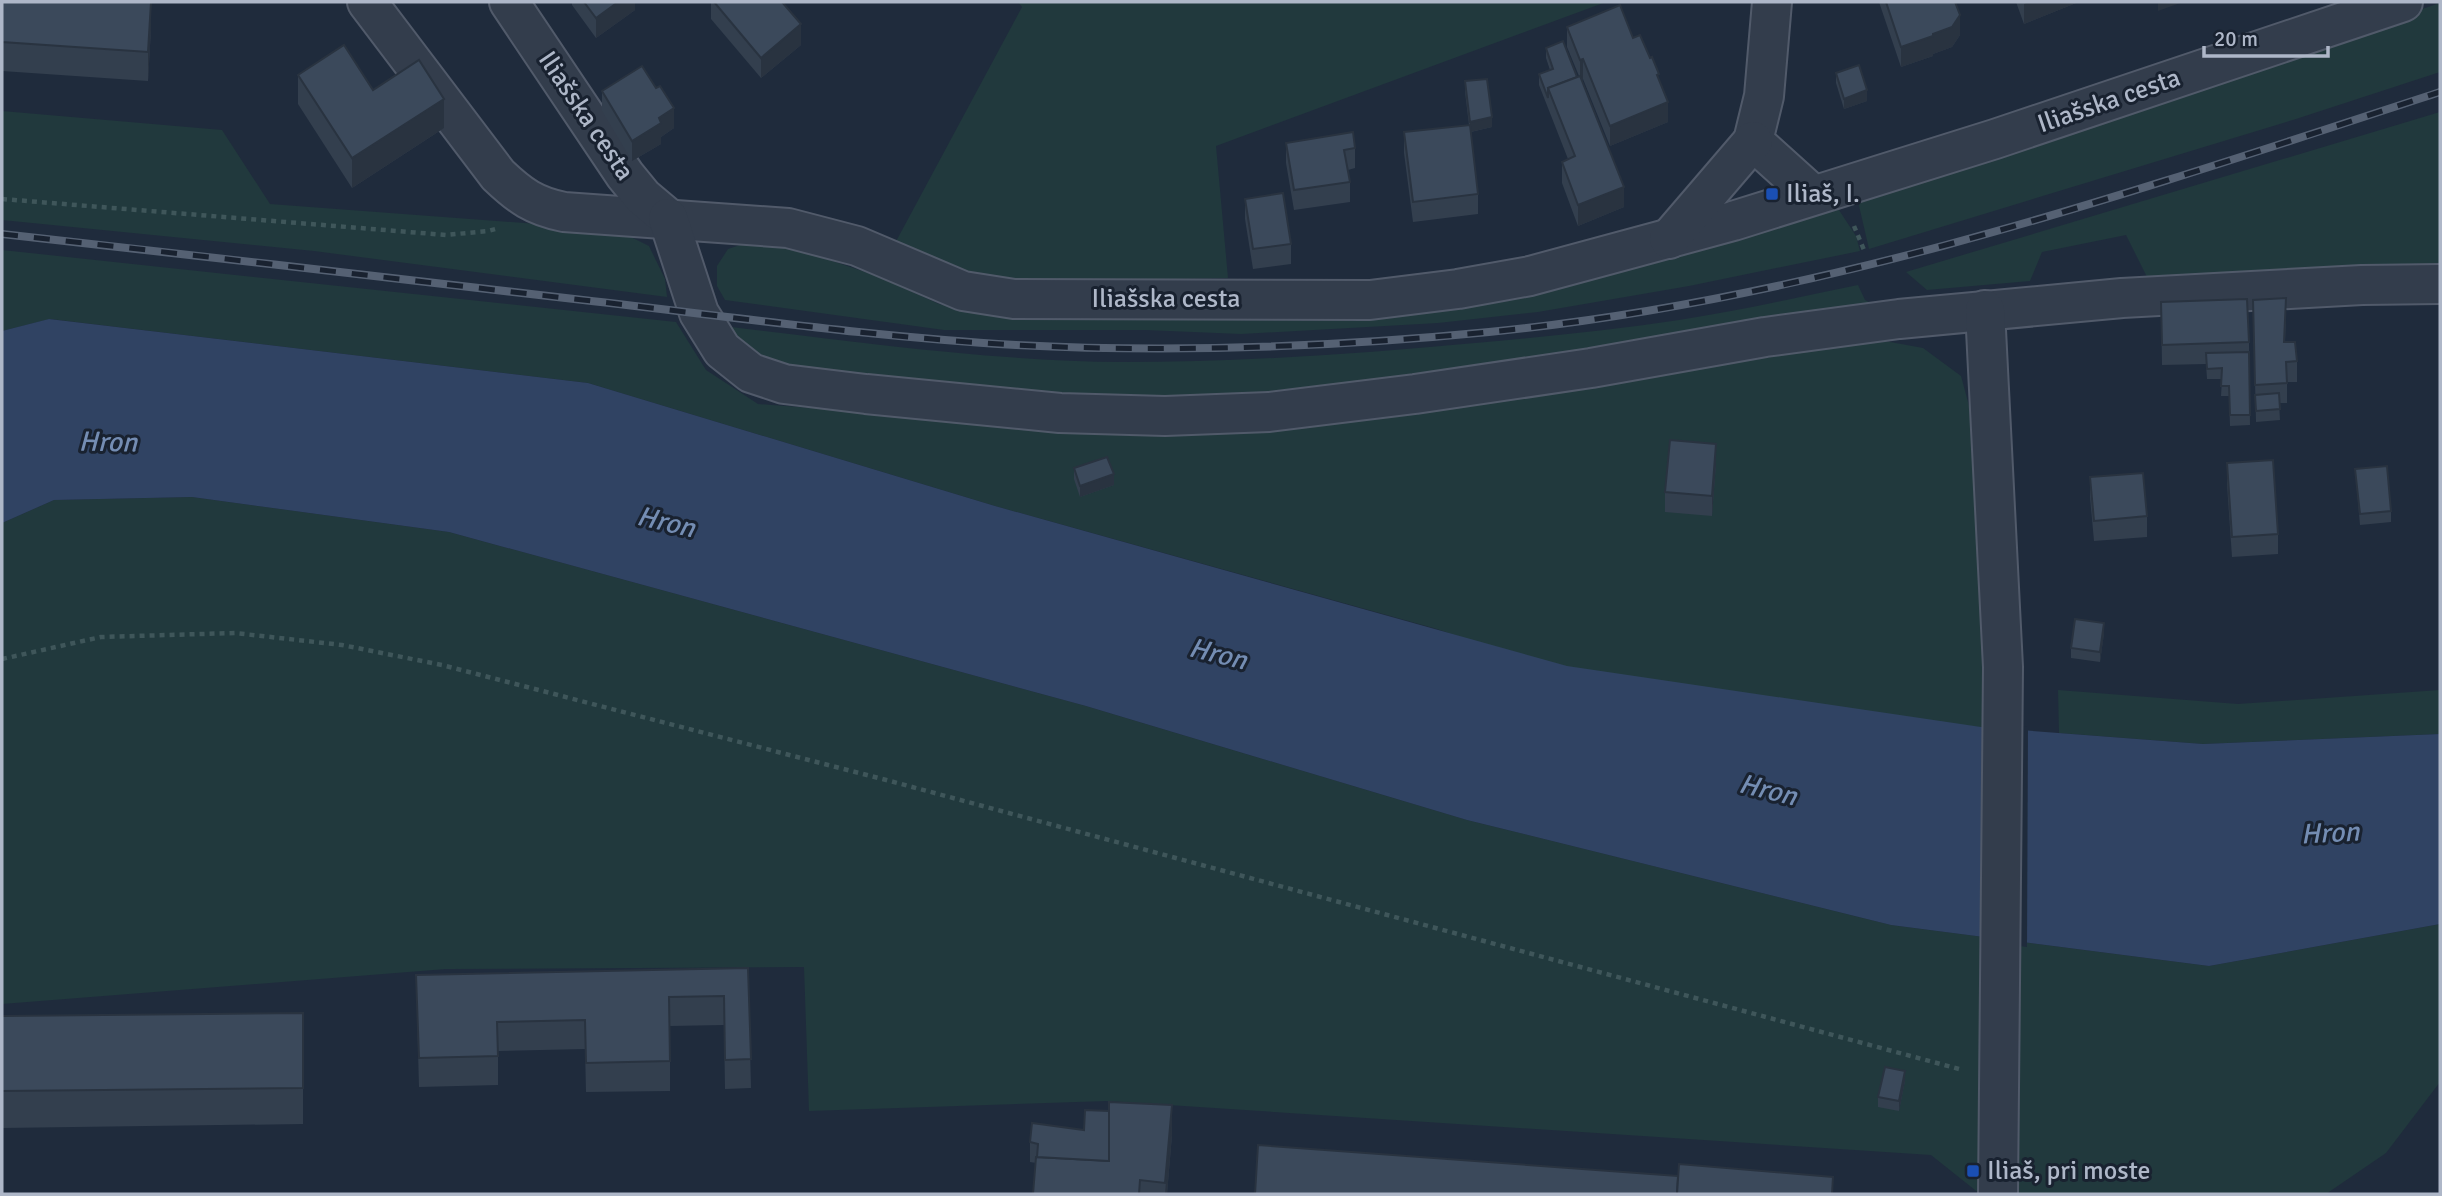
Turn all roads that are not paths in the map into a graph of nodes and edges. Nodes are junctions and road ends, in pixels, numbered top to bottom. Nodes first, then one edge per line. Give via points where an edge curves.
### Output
1 (367, 2) edge
2 (509, 2) edge
3 (546, 2) edge
4 (1772, 2) edge
5 (2403, 2) edge
6 (534, 39) junction
7 (1753, 141) junction
8 (1813, 195) junction
9 (668, 218) junction
10 (1669, 239) junction
11 (2440, 284) edge
12 (1985, 310) junction
13 (1998, 1194) edge

1 - 9 street, Iliašska cesta via 471,143 519,195 553,210
2 - 6 street
3 - 6 street, Iliašska cesta
4 - 7 street via 1763,96
5 - 8 street, Iliašska cesta
6 - 9 street, Iliašska cesta via 625,176
7 - 8 street
7 - 10 street
8 - 10 street, Iliašska cesta
9 - 10 street, Iliašska cesta via 788,228 857,246 963,291 1014,299 1370,300 1530,276
9 - 12 street via 699,313 722,350 751,373 784,384 1060,412 1165,416 1269,411 1591,368 1838,326
11 - 12 street via 2122,298
12 - 13 street via 2003,667

